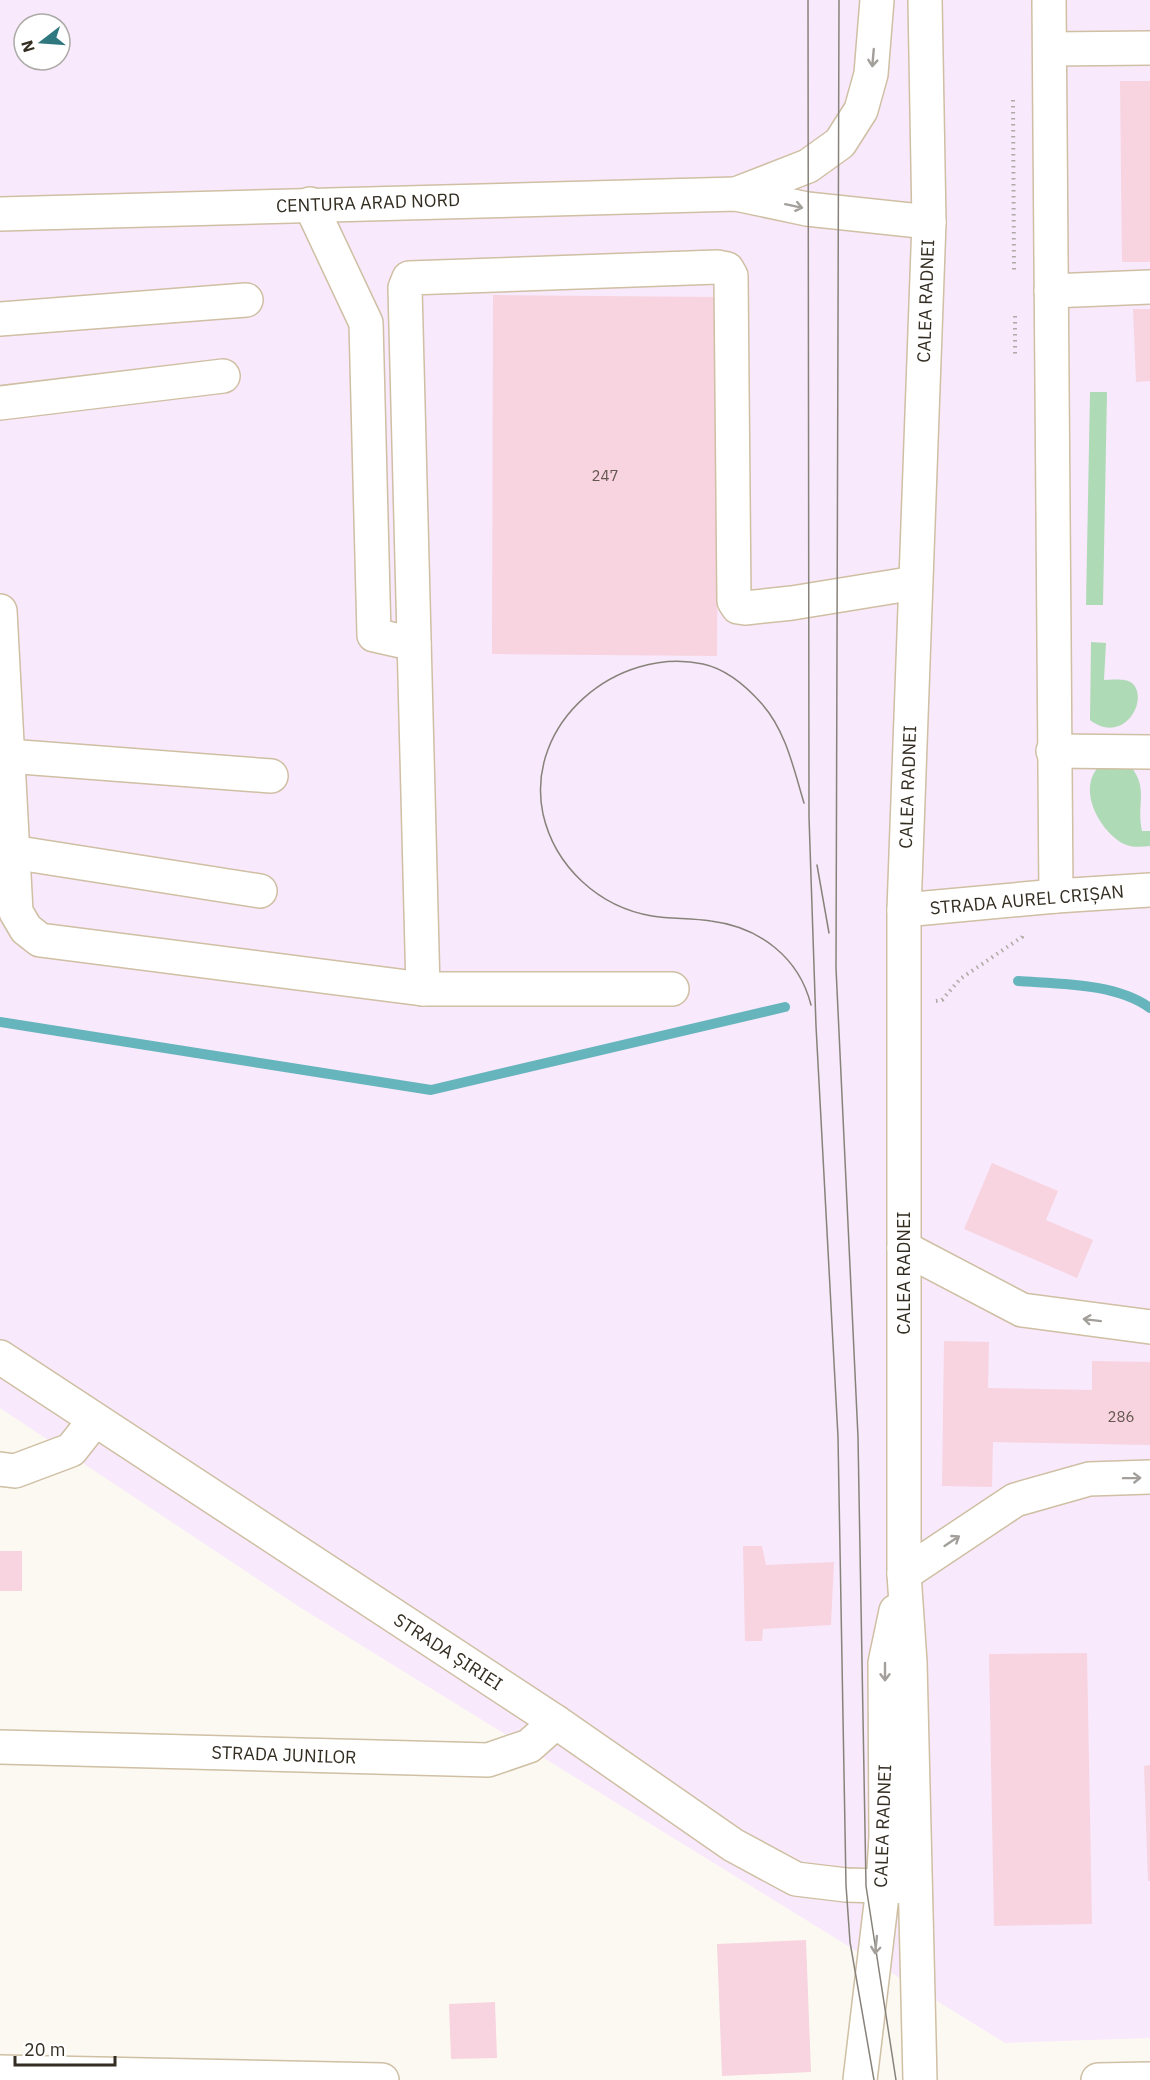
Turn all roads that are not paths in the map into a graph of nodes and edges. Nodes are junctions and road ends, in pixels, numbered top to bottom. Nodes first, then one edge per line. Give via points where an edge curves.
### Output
1 (877, 0) edge
2 (925, 0) edge
3 (1050, 0) edge
4 (1150, 48) edge
5 (1050, 49) junction
6 (736, 194) junction
7 (309, 204) junction
8 (0, 214) edge
9 (929, 222) junction
10 (1150, 287) edge
11 (1051, 291) junction
12 (246, 300) dead end
13 (0, 319) edge
14 (223, 376) dead end
15 (0, 403) edge
16 (915, 583) junction
17 (0, 611) edge
18 (414, 644) junction
19 (1053, 751) junction
20 (1150, 752) edge
21 (8, 756) junction
22 (271, 776) dead end
23 (12, 852) junction
24 (1150, 890) edge
25 (260, 891) dead end
26 (1041, 897) junction
27 (904, 909) junction
28 (423, 989) junction
29 (672, 989) dead end
30 (904, 1248) junction
31 (1150, 1327) edge
32 (0, 1357) edge
33 (94, 1421) junction
34 (0, 1469) edge
35 (1150, 1478) edge
36 (904, 1574) junction
37 (556, 1722) junction
38 (0, 1747) edge
39 (883, 1887) junction
40 (915, 1887) junction
41 (10, 2075) edge
42 (1150, 2079) edge
43 (381, 2080) edge
44 (860, 2080) edge
45 (920, 2080) edge
46 (938, 2080) edge
47 (1098, 2080) edge

1 -> 6 main road, CENTURA ARAD NORD via 871,74 861,110 840,143 808,166
2 - 9 main road, CALEA RADNEI
3 - 5 main road
4 - 5 main road
5 - 11 main road
6 - 7 main road, CENTURA ARAD NORD
6 -> 9 main road, CENTURA ARAD NORD via 807,209
7 - 8 main road, CENTURA ARAD NORD
7 - 18 main road via 366,323 374,634
9 - 16 main road, CALEA RADNEI
10 - 11 main road
11 - 19 main road
12 - 13 main road
14 - 15 main road
16 - 18 main road via 745,608 734,601 731,276 727,269 409,278 405,288
16 - 27 main road, CALEA RADNEI
17 - 21 main road
18 - 28 main road
19 - 20 main road
19 - 26 main road
21 - 22 main road
21 - 23 main road
23 - 25 main road
23 - 28 main road via 16,912 26,929 40,940
24 - 26 main road, STRADA AUREL CRIȘAN
26 - 27 main road, STRADA AUREL CRIȘAN
27 - 30 main road, CALEA RADNEI
28 - 29 main road
31 -> 30 main road via 1022,1310
30 - 36 main road, CALEA RADNEI
32 - 33 main road, STRADA ȘIRIEI
33 - 34 main road via 71,1450 15,1471
33 - 37 main road, STRADA ȘIRIEI
36 -> 35 main road via 1015,1500 1089,1479
36 -> 39 main road, CALEA RADNEI via 885,1663
36 - 40 main road, CALEA RADNEI
36 - 46 main road via 925,1662
37 - 38 main road, STRADA JUNILOR via 529,1746 488,1760
37 - 39 main road, STRADA ȘIRIEI via 733,1845 796,1879
39 - 40 main road, STRADA ȘIRIEI
39 -> 44 main road, CALEA RADNEI
40 - 45 main road, CALEA RADNEI
41 - 43 main road
42 - 47 main road

